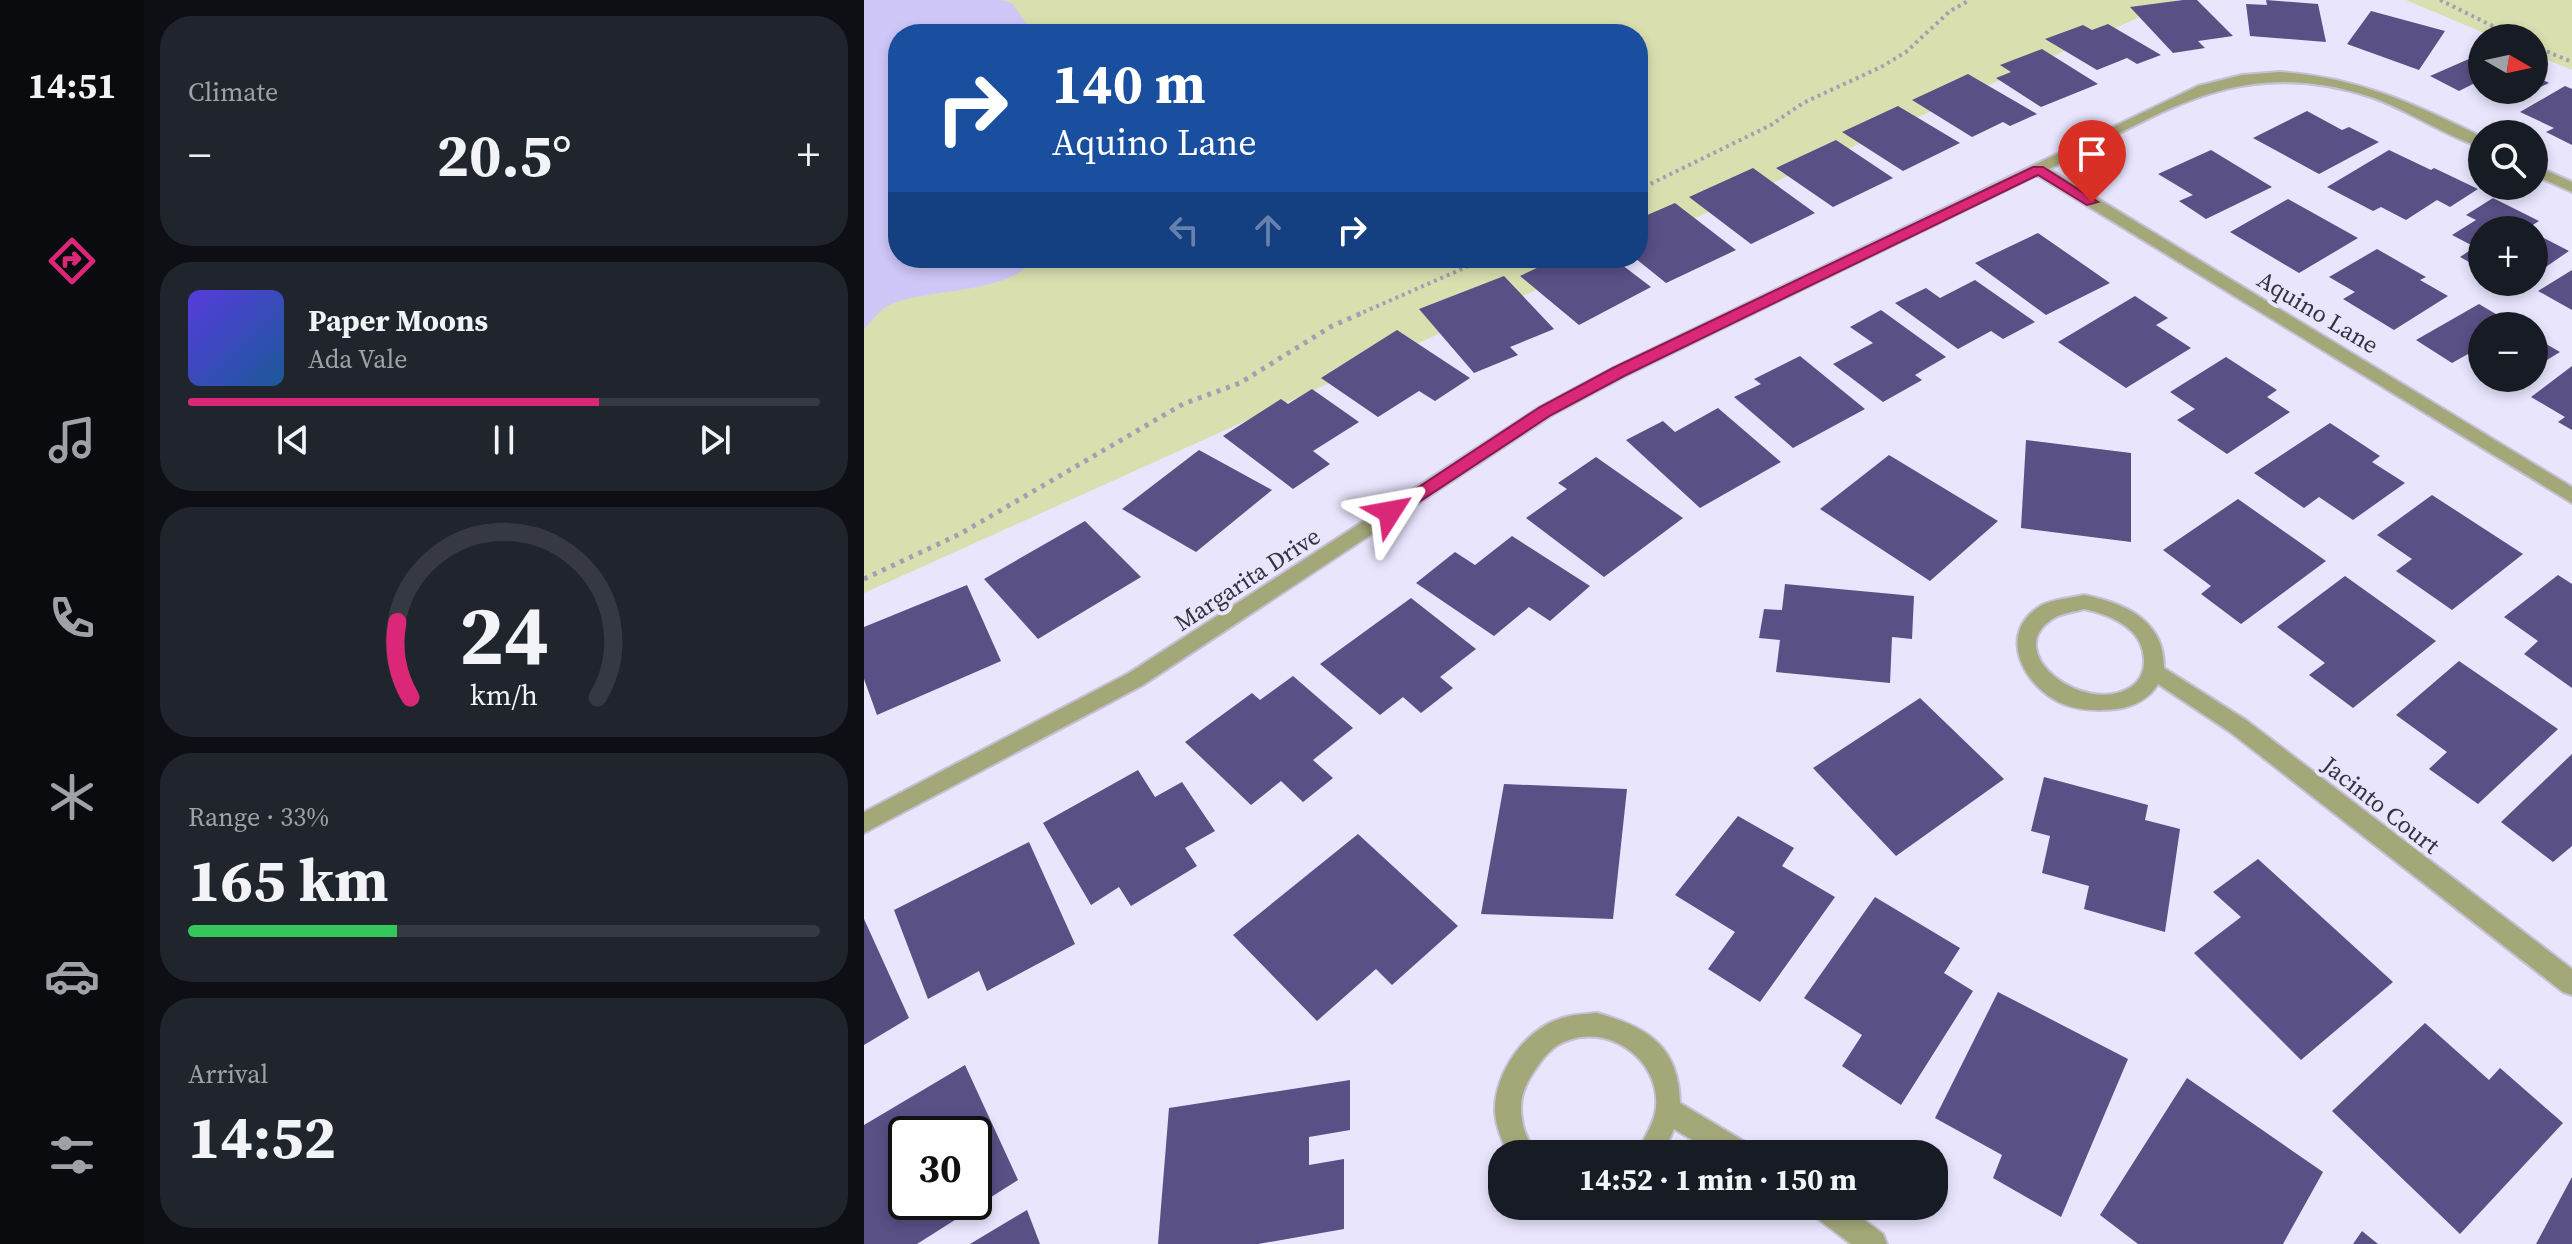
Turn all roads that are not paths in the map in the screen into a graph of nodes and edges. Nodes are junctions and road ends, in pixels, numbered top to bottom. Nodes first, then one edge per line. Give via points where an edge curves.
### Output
1 (2468, 136) edge
2 (2038, 169) junction
3 (2548, 176) edge
4 (2572, 188) edge
5 (2572, 496) edge
6 (2155, 672) junction
7 (864, 823) edge
8 (2572, 984) edge
9 (1669, 1111) junction
10 (1514, 1140) edge
11 (1660, 1140) edge
12 (1718, 1140) edge
13 (1842, 1220) edge
14 (1873, 1244) edge

1 - 2 street, Margarita Drive via 2362,87 2321,78 2258,75 2203,89
2 - 5 street, Aquino Lane
2 - 7 street, Margarita Drive via 1546,411 1136,679
3 - 4 street
6 - 6 street via 2146,687 2109,704 2063,696 2030,667 2026,632 2048,609 2084,602 2105,606 2123,614 2150,640
6 - 8 street, Jacinto Court via 2238,726
9 - 10 street via 1669,1084 1659,1059 1641,1040 1617,1027 1590,1023 1563,1029 1538,1043 1520,1064 1509,1091 1507,1116
9 - 11 street
9 - 12 street
13 - 14 street

